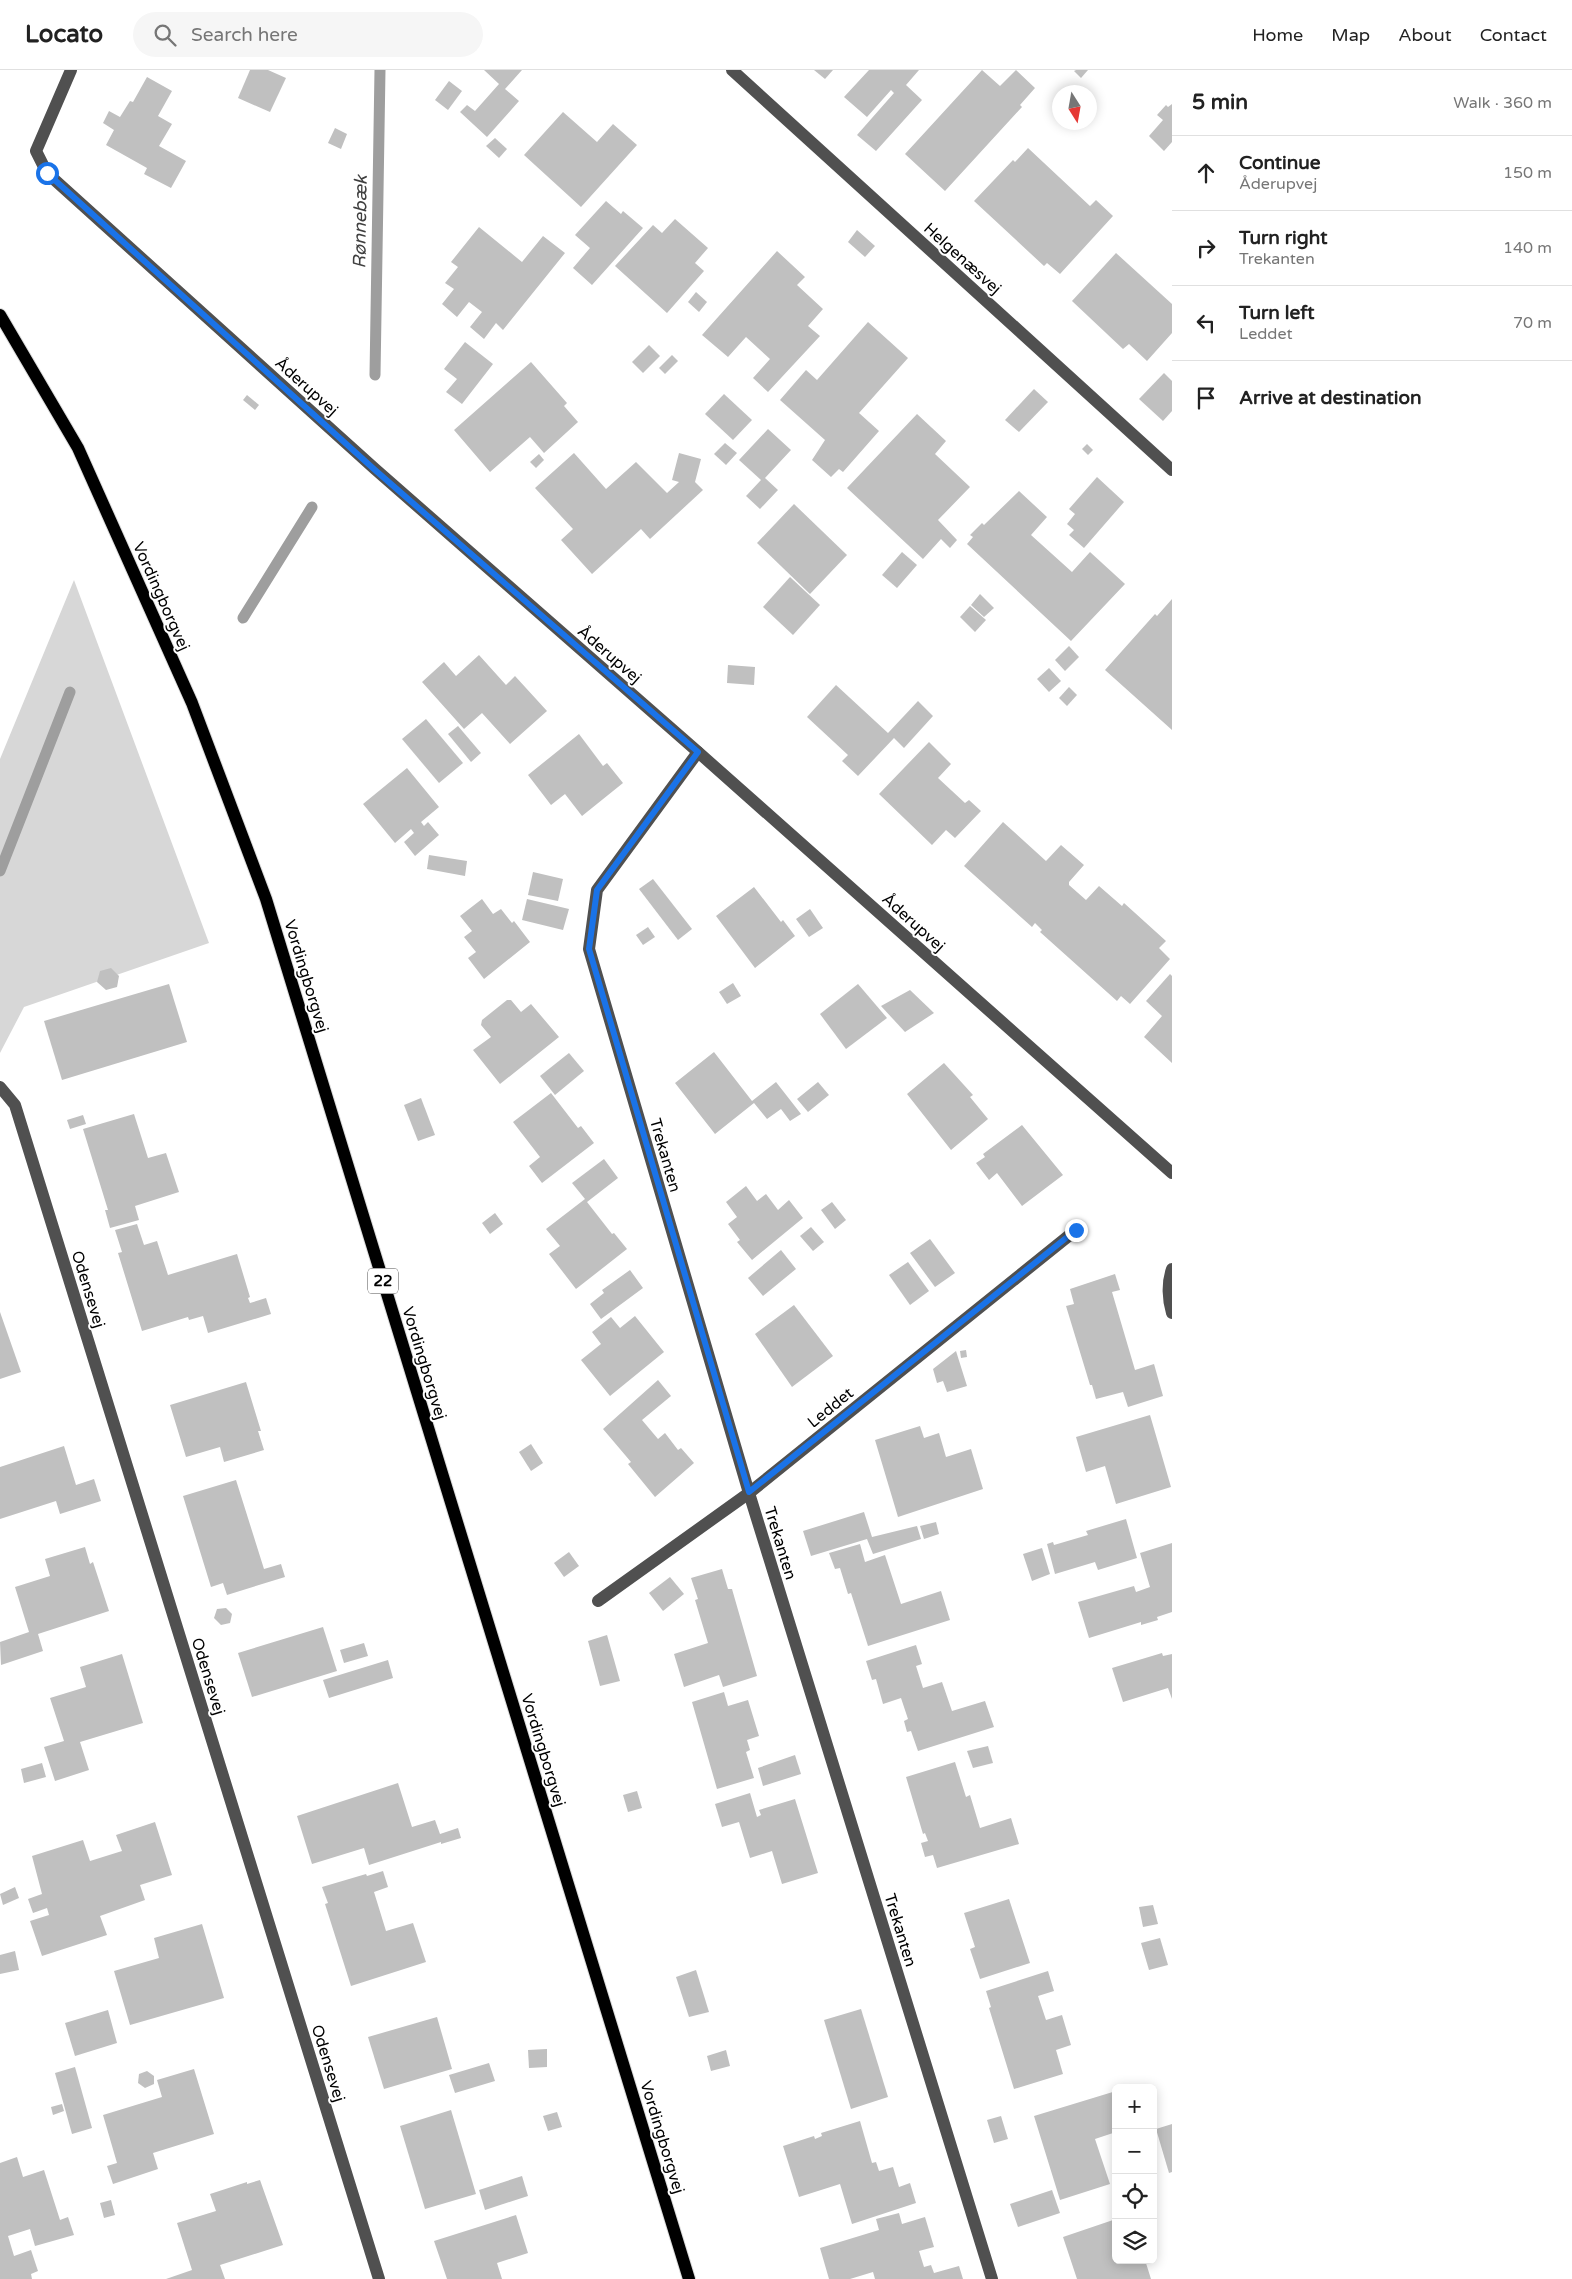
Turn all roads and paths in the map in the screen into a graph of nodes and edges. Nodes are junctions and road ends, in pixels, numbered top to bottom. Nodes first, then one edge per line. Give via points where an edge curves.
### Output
1 (71, 70) edge
2 (732, 70) edge
3 (0, 315) edge
4 (1172, 470) edge
5 (698, 752) junction
6 (0, 1087) edge
7 (1170, 1168) edge
8 (1076, 1230) dead end
9 (1172, 1269) edge
10 (1172, 1314) edge
11 (749, 1492) junction
12 (598, 1601) dead end
13 (379, 2279) edge
14 (689, 2279) edge
15 (992, 2279) edge

1 - 5 street, Åderupvej via 36,151 47,173 375,470
2 - 4 street, Helgenæsvej
3 - 14 main road, Vordingborgvej / 22 via 82,457 192,703 266,899
5 - 7 street, Åderupvej
5 - 11 street, Trekanten via 597,890 589,949
6 - 13 street, Odensevej via 15,1105
8 - 11 street, Leddet
9 - 10 street via 1169,1304
11 - 12 street, Leddet
11 - 15 street, Trekanten

